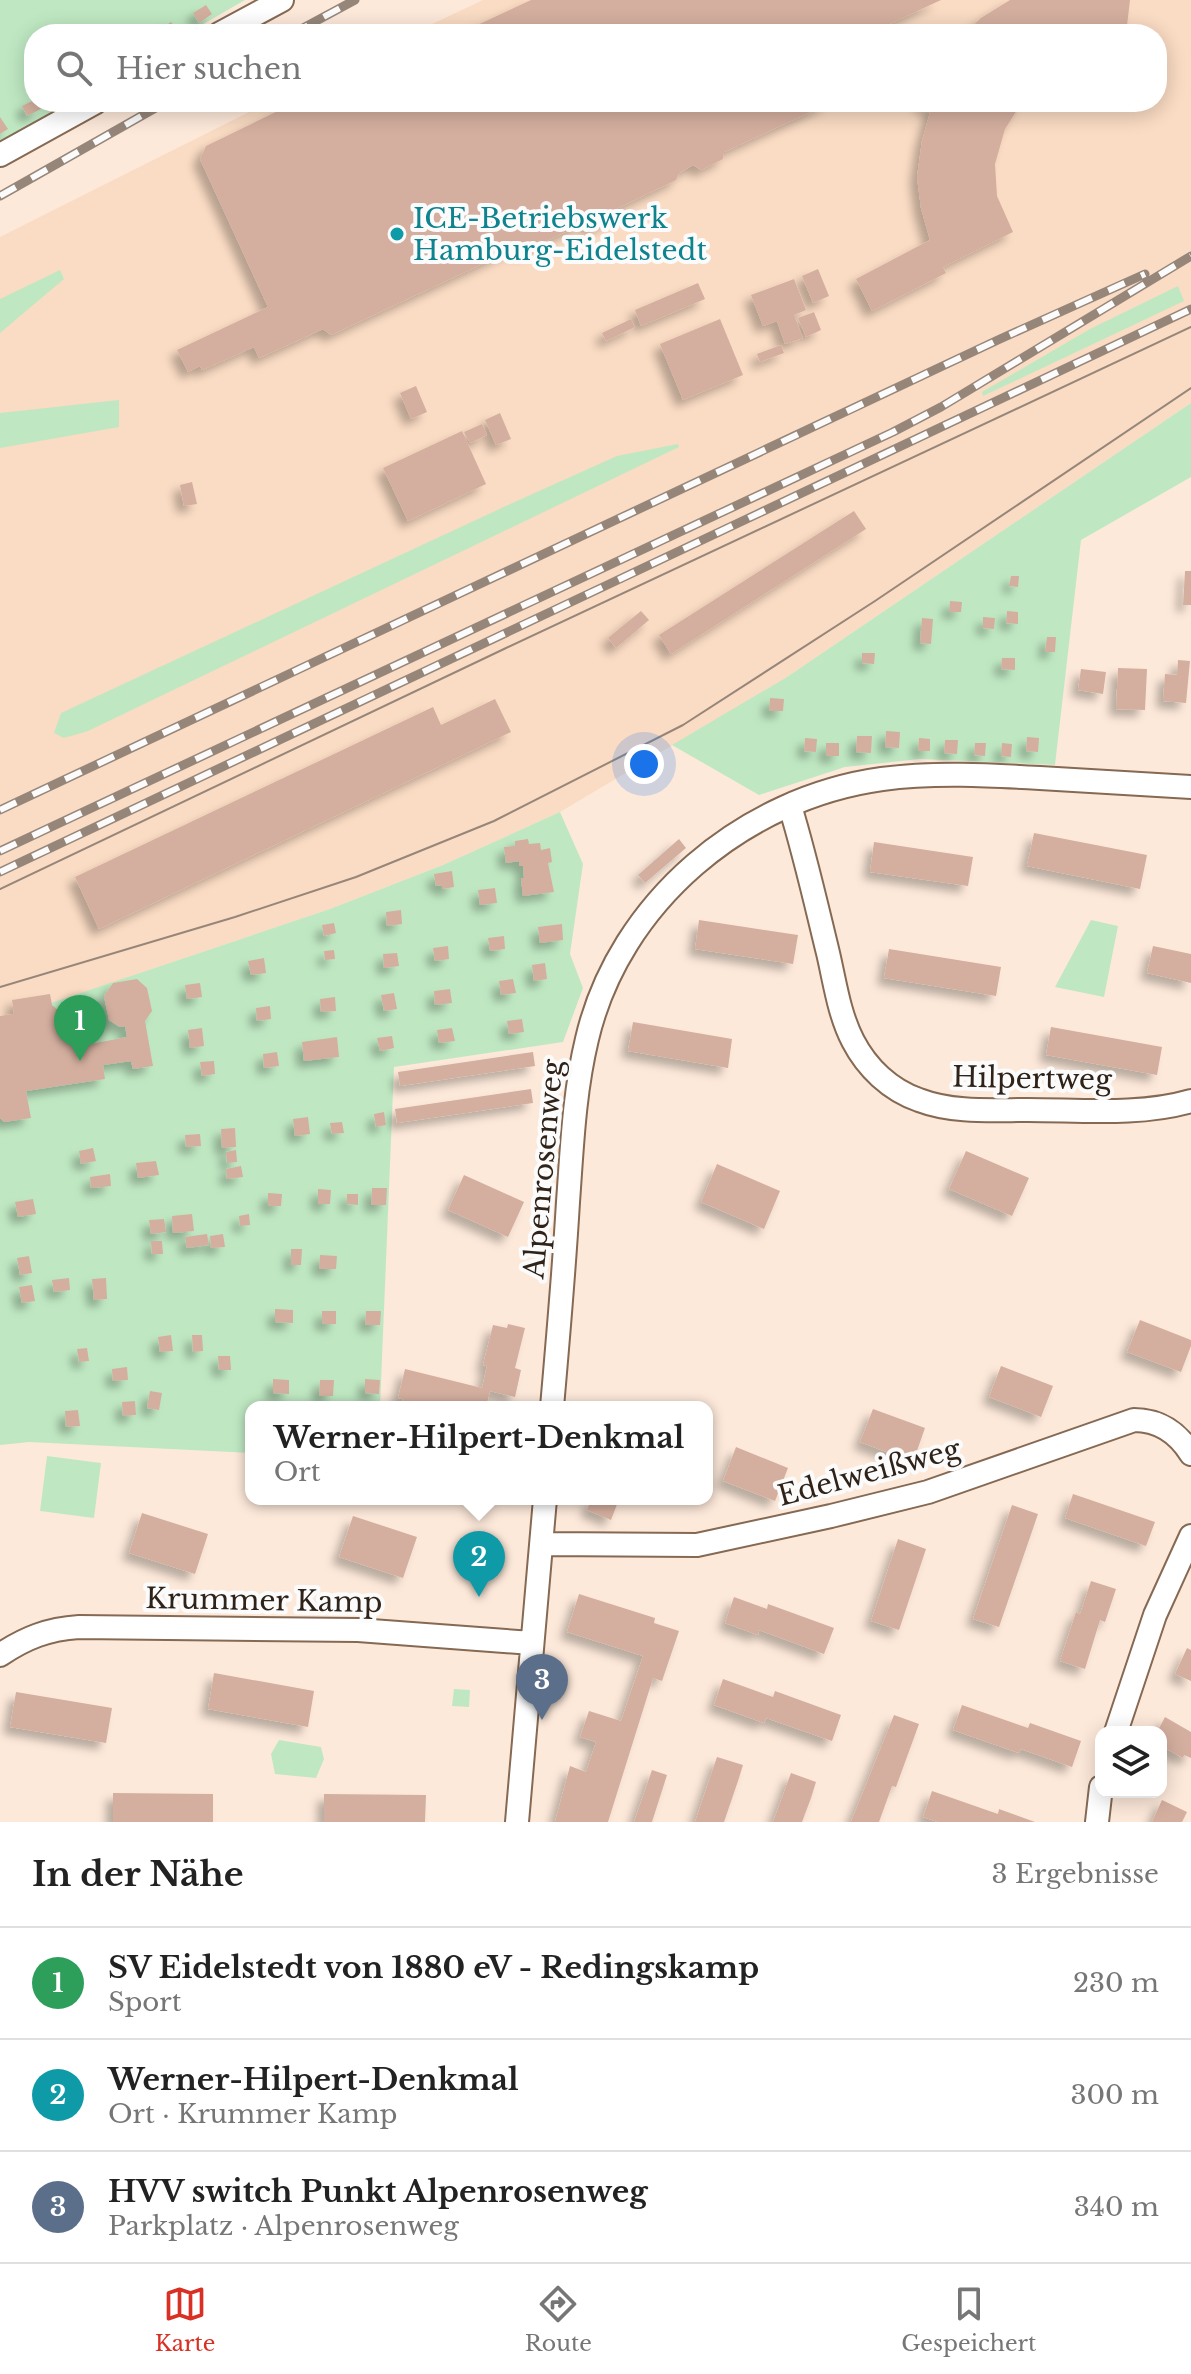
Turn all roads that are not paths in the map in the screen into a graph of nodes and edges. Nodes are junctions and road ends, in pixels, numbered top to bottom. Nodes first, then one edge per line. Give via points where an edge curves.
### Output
1 (282, 0) edge
2 (238, 24) edge
3 (78, 112) edge
4 (0, 155) edge
5 (1191, 787) edge
6 (790, 806) junction
7 (1191, 1101) edge
8 (552, 1401) edge
9 (1191, 1454) edge
10 (545, 1505) edge
11 (1191, 1536) edge
12 (542, 1544) junction
13 (532, 1643) junction
14 (0, 1655) edge
15 (1118, 1726) edge
16 (1100, 1798) edge
17 (517, 1822) edge
18 (1097, 1822) edge

1 - 2 street
3 - 4 street
5 - 6 street, Alpenrosenweg via 908,776 859,783
6 - 7 street, Hilpertweg via 844,1021 860,1053 885,1081 917,1100 946,1107 1144,1109
6 - 8 street, Alpenrosenweg via 745,827 683,873 633,935 597,1002 576,1100
9 - 12 street, Edelweißweg via 1169,1430 1134,1420 928,1492 697,1545
10 - 12 street
11 - 15 street via 1155,1615
12 - 13 street
13 - 14 street, Krummer Kamp via 358,1630 79,1627 42,1632
13 - 17 street
16 - 18 street

